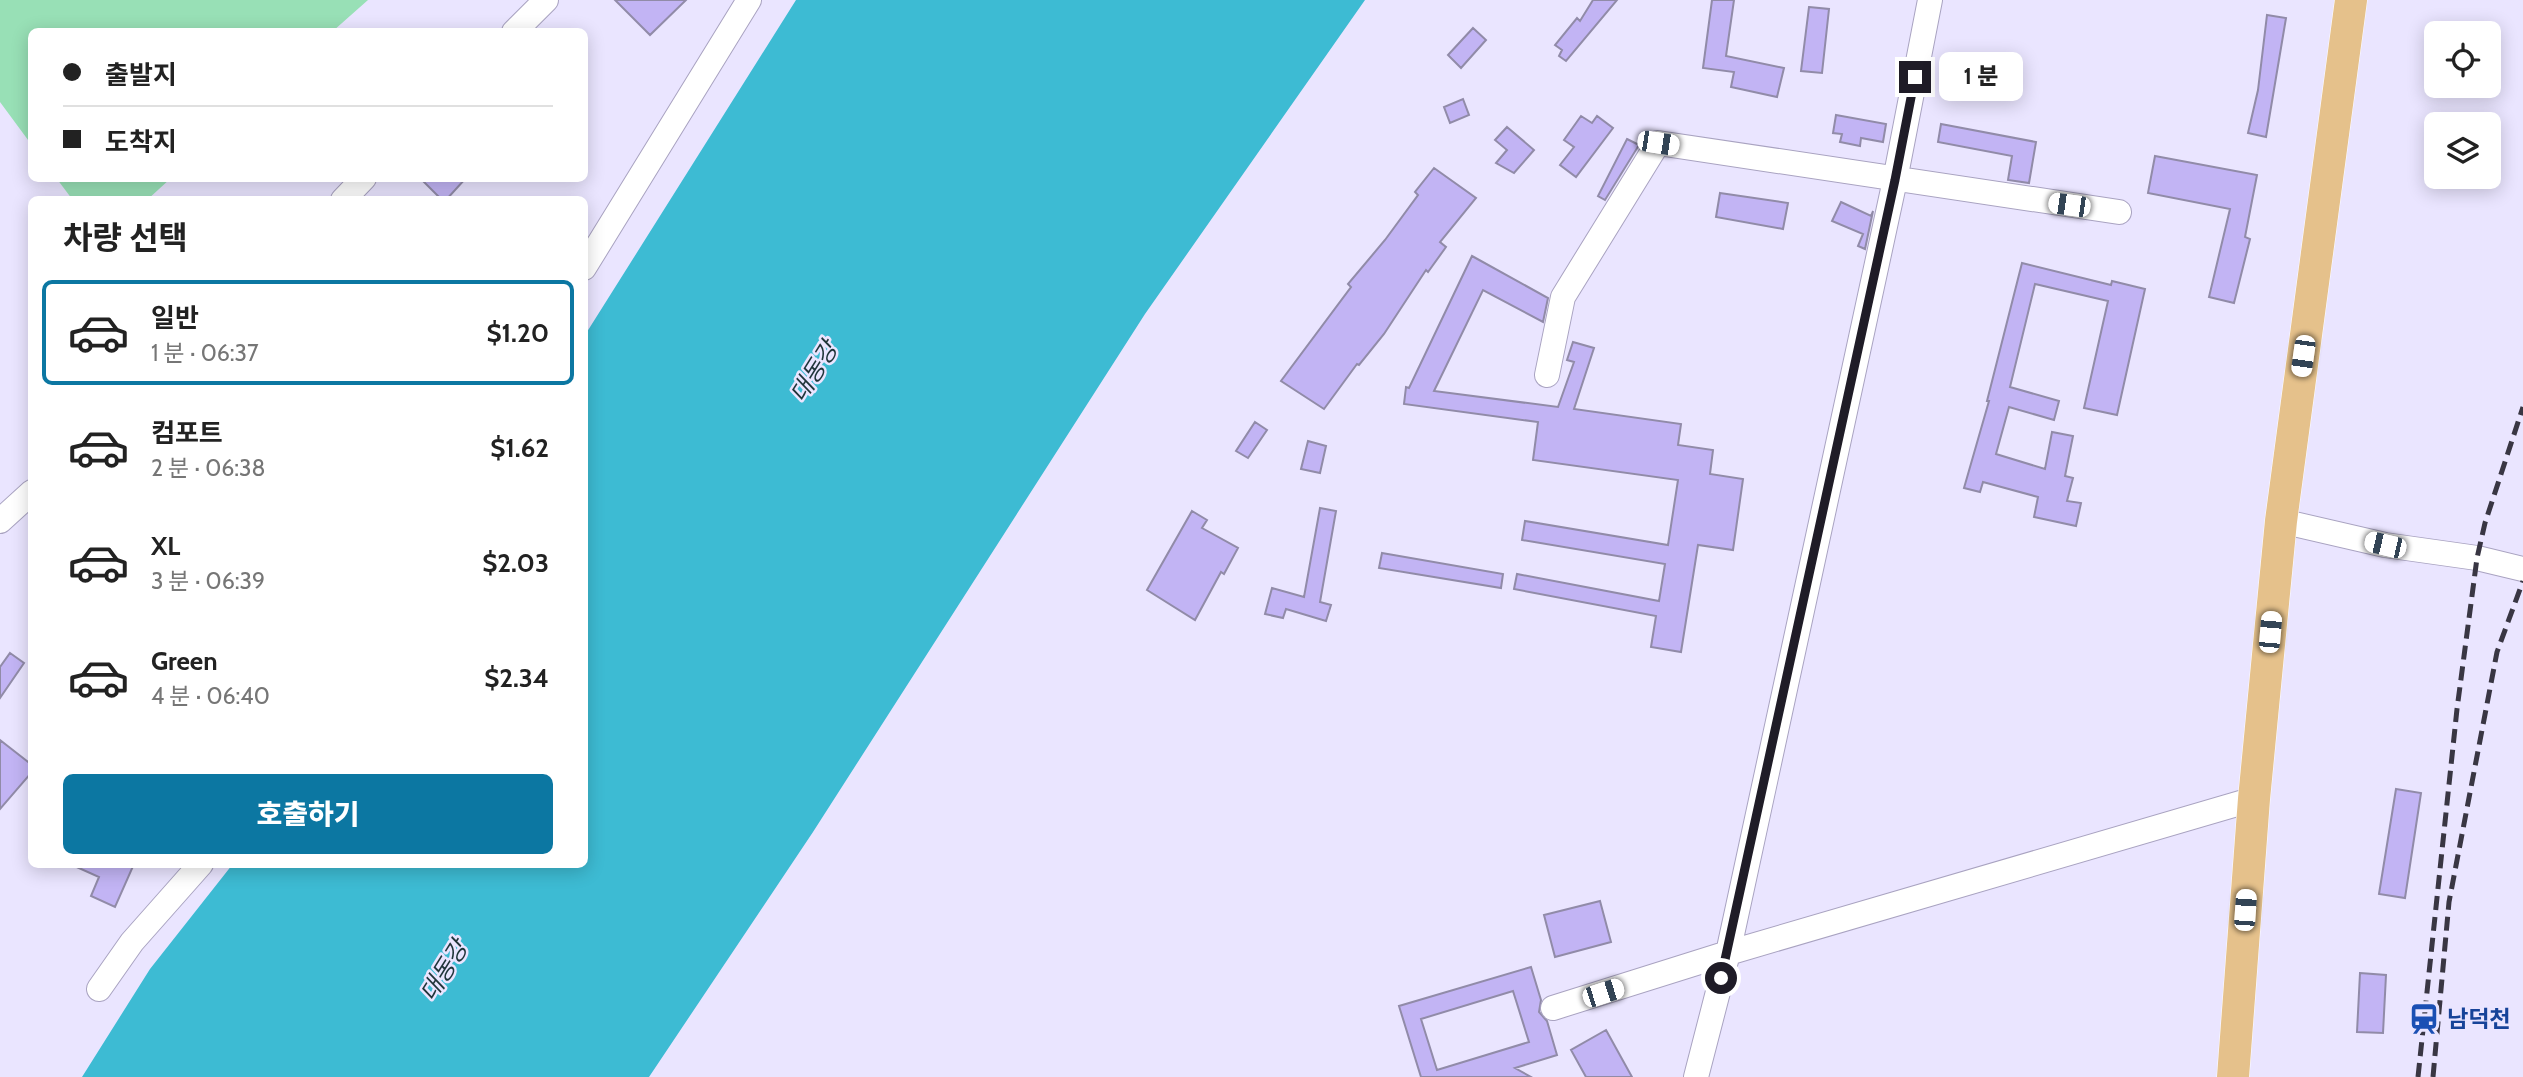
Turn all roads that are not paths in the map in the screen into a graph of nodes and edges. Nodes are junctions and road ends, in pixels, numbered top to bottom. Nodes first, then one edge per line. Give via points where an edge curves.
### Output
1 (546, 0) edge
2 (750, 0) edge
3 (1930, 0) edge
4 (2351, 0) edge
5 (518, 28) edge
6 (1895, 180) junction
7 (360, 182) edge
8 (347, 196) edge
9 (2119, 212) dead end
10 (588, 262) edge
11 (1547, 375) dead end
12 (26, 497) edge
13 (0, 521) edge
14 (2281, 521) junction
15 (0, 532) edge
16 (2523, 569) edge
17 (2254, 799) junction
18 (197, 868) edge
19 (1728, 953) junction
20 (99, 989) dead end
21 (1553, 1008) dead end
22 (1696, 1077) edge
23 (2232, 1077) edge

1 - 5 street
2 - 10 street
3 - 6 street
4 - 14 main road
6 - 9 street
6 - 11 street via 1658,143 1563,297
6 - 19 street
7 - 8 street
12 - 13 street
12 - 15 street
14 - 16 street
14 - 17 main road
17 - 19 street
17 - 23 main road
18 - 20 street via 132,942
19 - 21 street
19 - 22 street

